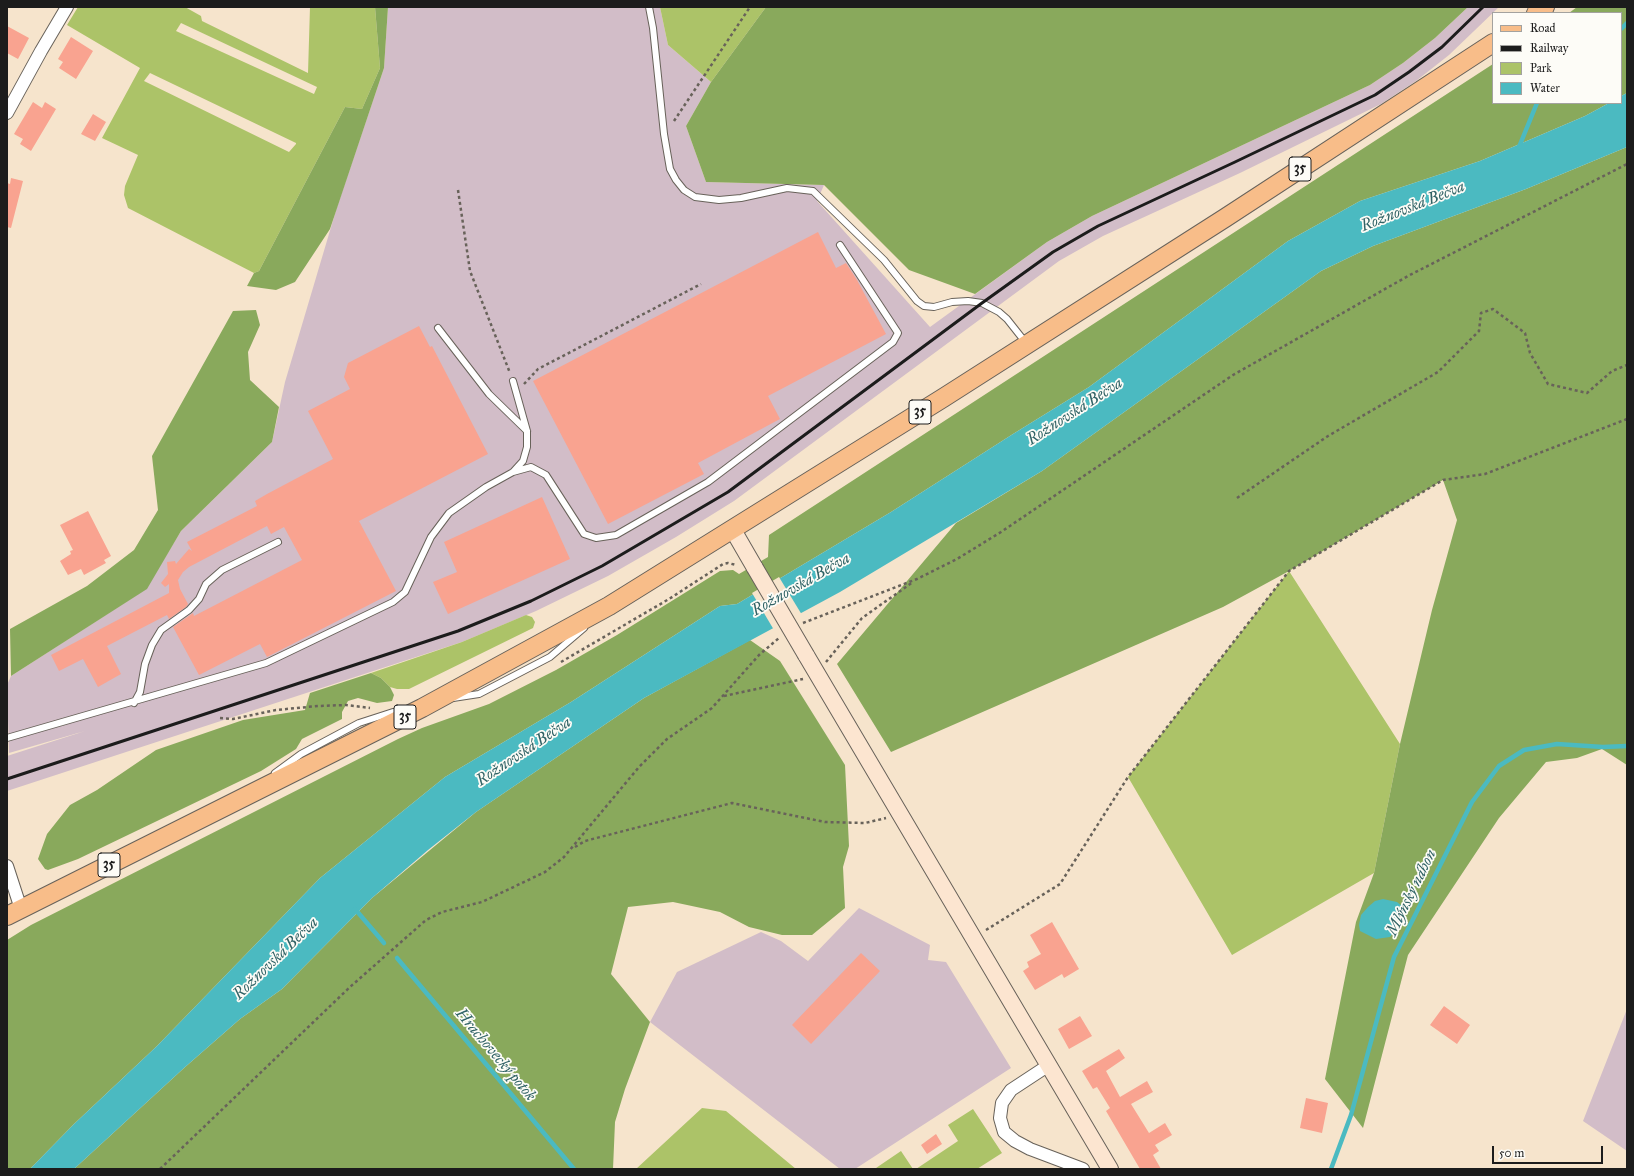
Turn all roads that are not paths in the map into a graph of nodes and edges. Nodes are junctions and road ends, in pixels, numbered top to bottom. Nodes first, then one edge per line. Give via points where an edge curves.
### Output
1 (67, 7) edge
2 (649, 7) edge
3 (1492, 44) edge
4 (7, 113) edge
5 (840, 245) dead end
6 (438, 328) dead end
7 (1027, 344) junction
8 (513, 380) road end
9 (527, 431) junction
10 (513, 472) junction
11 (733, 530) junction
12 (278, 542) dead end
13 (134, 702) junction
14 (7, 738) edge
15 (7, 866) edge
16 (14, 912) edge
17 (1048, 1065) junction
18 (1083, 1169) edge
19 (1110, 1169) edge

1 - 4 street
2 - 7 lane via 654,28 664,134 670,169 684,190 695,197 719,200 787,188 813,191 884,260 917,302 934,307 960,301 982,303 1007,319
3 - 7 main road, 35
5 - 10 lane via 898,333 893,342 708,482 616,535 596,538 584,534 546,475 531,467
6 - 9 lane via 490,394
7 - 11 main road, 35
8 - 9 lane
9 - 10 lane via 527,447 523,461
10 - 13 lane via 449,513 431,537 405,592 393,602 266,663
11 - 16 main road, 35 via 609,606 434,702
11 - 17 street, bridge via 748,568 806,655 811,674 899,812
12 - 13 lane via 222,570 206,584 200,599 189,610 161,630 152,645 145,664 140,692
13 - 14 lane
15 - 16 street
17 - 18 street via 1011,1090 1002,1103 1000,1118 1004,1132 1030,1150
17 - 19 street

